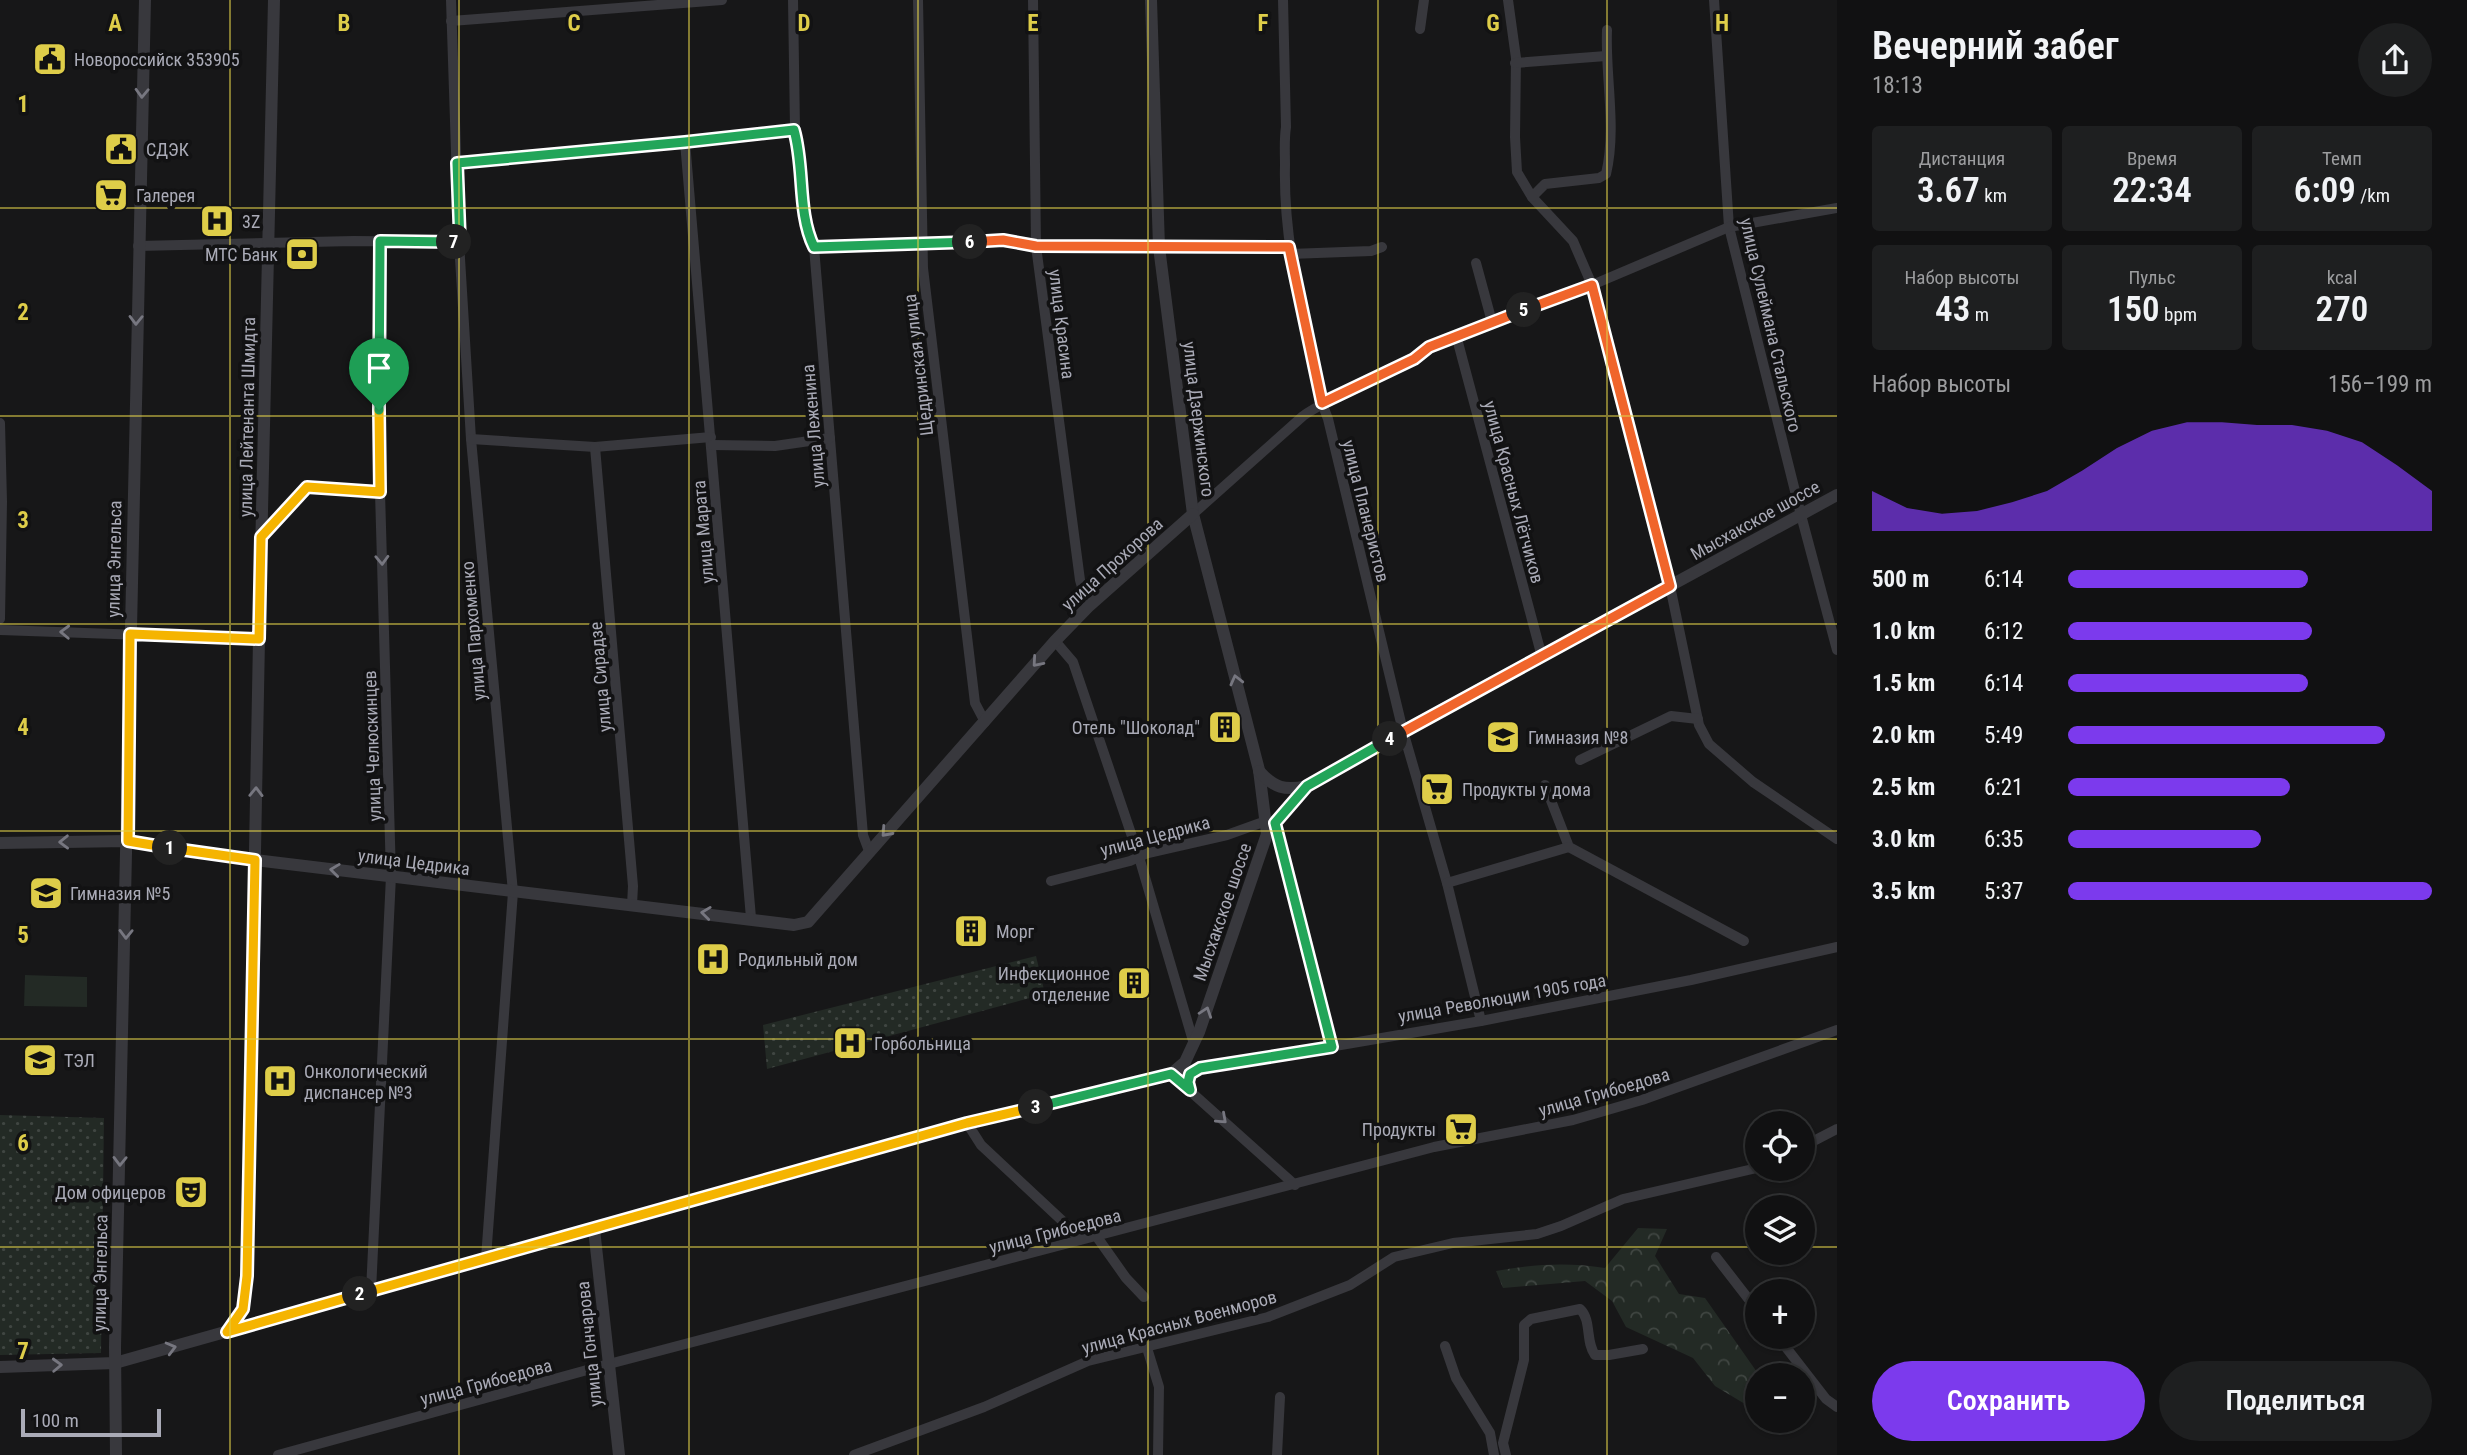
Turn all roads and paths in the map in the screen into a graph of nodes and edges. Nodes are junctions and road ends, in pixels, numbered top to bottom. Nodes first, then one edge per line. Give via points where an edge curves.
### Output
1 (145, 0) edge
2 (274, 0) edge
3 (451, 0) edge
4 (722, 0) edge
5 (793, 0) edge
6 (918, 0) edge
7 (1033, 0) edge
8 (1151, 0) edge
9 (1283, 0) edge
10 (1424, 0) edge
11 (1508, 0) edge
12 (1714, 0) edge
13 (451, 21) junction
14 (1420, 29) dead end
15 (1607, 30) dead end
16 (1606, 56) junction
17 (1516, 63) junction
18 (794, 130) junction
19 (685, 142) junction
20 (457, 163) junction
21 (1532, 197) junction
22 (1837, 208) edge
23 (1729, 227) junction
24 (380, 241) junction
25 (460, 242) junction
26 (269, 244) junction
27 (923, 245) junction
28 (138, 246) junction
29 (1036, 246) junction
30 (814, 247) junction
31 (1159, 247) junction
32 (1382, 247) dead end
33 (1289, 251) junction
34 (1476, 263) dead end
35 (1592, 285) junction
36 (1492, 322) junction
37 (1456, 335) junction
38 (1322, 403) junction
39 (0, 423) edge
40 (830, 438) junction
41 (471, 439) junction
42 (711, 441) junction
43 (595, 447) junction
44 (380, 492) junction
45 (1837, 495) edge
46 (1193, 514) junction
47 (1801, 515) junction
48 (261, 537) junction
49 (1163, 541) junction
50 (1203, 552) junction
51 (1670, 586) junction
52 (1088, 607) junction
53 (0, 618) edge
54 (0, 630) edge
55 (130, 634) junction
56 (259, 639) junction
57 (1055, 641) junction
58 (1837, 650) edge
59 (1542, 657) junction
60 (1698, 719) junction
61 (985, 722) junction
62 (1403, 731) junction
63 (1580, 760) dead end
64 (1259, 770) junction
65 (1545, 785) dead end
66 (1307, 786) junction
67 (1269, 826) junction
68 (1837, 839) edge
69 (128, 841) junction
70 (0, 843) edge
71 (1569, 847) junction
72 (869, 850) junction
73 (1139, 857) junction
74 (255, 860) junction
75 (391, 876) junction
76 (1051, 881) dead end
77 (1447, 883) junction
78 (513, 892) junction
79 (632, 905) junction
80 (819, 911) joint
81 (751, 918) junction
82 (1744, 941) dead end
83 (1837, 947) edge
84 (1481, 1021) junction
85 (1837, 1030) edge
86 (1194, 1044) junction
87 (1332, 1047) junction
88 (1200, 1068) junction
89 (1173, 1073) junction
90 (1190, 1090) junction
91 (967, 1123) junction
92 (1837, 1129) edge
93 (1815, 1140) edge
94 (1745, 1171) edge
95 (1295, 1185) junction
96 (594, 1228) junction
97 (1097, 1237) junction
98 (1079, 1240) junction
99 (1716, 1256) dead end
100 (486, 1258) junction
101 (371, 1291) junction
102 (1745, 1294) edge
103 (1144, 1297) dead end
104 (227, 1332) junction
105 (1445, 1346) dead end
106 (1147, 1348) junction
107 (1643, 1349) dead end
108 (1787, 1349) edge
109 (115, 1363) junction
110 (609, 1364) junction
111 (0, 1367) edge
112 (1280, 1397) dead end
113 (1837, 1407) edge
114 (116, 1455) edge
115 (278, 1455) edge
116 (619, 1455) edge
117 (854, 1455) edge
118 (1157, 1455) edge
119 (1277, 1455) edge
120 (1494, 1455) edge
121 (1506, 1455) edge

1 -> 28 street, улица Энгельса
2 - 26 street, улица Лейтенанта Шмидта
3 - 13 street, улица Пархоменко
4 - 13 street
5 - 18 street, улица Леженина
6 - 27 street, Щедринская улица
7 - 29 street, улица Красина
8 - 31 street, улица Дзержинского
9 - 33 street, улица Планеристов via 1284,193
10 - 14 street
11 - 17 street
12 - 23 street, улица Сулеймана Стальского
13 - 20 street, улица Пархоменко
15 - 16 street
16 - 17 street
16 - 21 street via 1610,88 1606,174 1545,184
17 - 21 street via 1517,172
18 - 19 street
18 - 30 street, улица Леженина via 806,232
19 - 20 street
19 - 42 street, улица Марата
20 - 25 street, улица Пархоменко
21 - 35 street via 1573,241
22 - 23 street, улица Прохорова
23 - 35 street, улица Прохорова
23 - 47 street, улица Сулеймана Стальского
24 - 25 street
24 - 26 street
24 - 44 street, улица Челюскинцев
25 - 41 street, улица Пархоменко
26 - 28 street
26 - 48 street, улица Лейтенанта Шмидта
27 - 29 street via 1003,240
27 - 30 street
27 - 61 street, Щедринская улица via 973,690
28 -> 55 street, улица Энгельса
29 - 31 street
29 - 52 street, улица Красина via 1076,553
30 - 40 street, улица Леженина
31 - 33 street
31 - 46 street, улица Дзержинского
32 - 33 street via 1371,251
33 - 38 street, улица Планеристов
34 - 36 street
35 - 36 street, улица Прохорова
35 - 51 street
36 - 37 street, улица Прохорова
37 - 38 street, улица Прохорова
37 - 59 street, улица Красных Лётчиков
38 - 46 street, улица Прохорова
38 - 62 street, улица Планеристов
39 - 53 street
40 - 42 street via 775,446
40 - 72 street, улица Леженина via 863,835
41 - 43 street
41 - 78 street, улица Пархоменко
42 - 43 street
42 - 81 street, улица Марата
43 - 79 street, улица Сирадзе
44 - 48 street via 307,487
44 -> 75 street, улица Челюскинцев
45 - 47 street, Мысхакское шоссе
46 - 49 street, улица Прохорова
46 - 50 street, улица Дзержинского
47 - 51 street, Мысхакское шоссе
47 - 58 street, улица Сулеймана Стальского
48 - 56 street, улица Лейтенанта Шмидта
49 - 50 street via 1185,534
49 - 52 street, улица Прохорова
64 -> 50 street, улица Дзержинского
51 - 59 street, Мысхакское шоссе
51 - 60 street
52 - 57 street, улица Прохорова
55 -> 54 street
55 - 56 street
55 - 69 street, улица Энгельса
74 -> 56 street, улица Лейтенанта Шмидта
57 -> 61 street, улица Прохорова
57 - 73 street via 1073,662
59 - 62 street, Мысхакское шоссе
60 - 63 street via 1671,716
60 - 68 street via 1709,744 1753,782
61 -> 72 street, улица Прохорова
62 - 66 street, Мысхакское шоссе
62 - 77 street, улица Планеристов
64 - 66 street via 1276,786 1292,790
64 - 67 street, улица Дзержинского
65 - 71 street
66 - 67 street, Мысхакское шоссе
67 - 73 street, улица Цедрика
86 -> 67 street, Мысхакское шоссе
67 - 87 street, улица Дзержинского
69 -> 70 street, улица Цедрика
69 - 74 street, улица Цедрика
69 -> 109 street, улица Энгельса
71 - 77 street
71 - 82 street
72 - 80 street, улица Прохорова
73 - 76 street, улица Цедрика
73 - 86 street
75 -> 74 street, улица Цедрика
74 - 104 street, улица Лейтенанта Шмидта via 247,1276 243,1309
75 - 78 street, улица Цедрика
75 - 101 street, улица Челюскинцев
77 - 84 street, улица Планеристов
78 - 79 street, улица Цедрика
78 - 100 street, улица Пархоменко
81 -> 79 street, улица Цедрика
80 - 81 street, улица Цедрика via 808,922 794,925
83 - 84 street, улица Революции 1905 года
84 - 87 street, улица Революции 1905 года
85 - 95 street, улица Грибоедова via 1619,1107 1434,1147
86 - 89 street, Мысхакское шоссе
87 - 88 street, улица Революции 1905 года
88 - 89 street, улица Революции 1905 года
88 - 90 street via 1190,1074
89 - 90 street
89 - 91 street, улица Революции 1905 года
90 -> 95 street
91 - 96 street, улица Революции 1905 года
91 - 98 street via 981,1145
92 - 93 street
94 - 106 street, улица Красных Военморов via 1622,1199 1537,1234 1452,1243 1394,1257 1350,1285 1268,1317
95 - 97 street, улица Грибоедова
96 - 100 street, улица Революции 1905 года
96 - 110 street, улица Гончарова
97 - 98 street, улица Грибоедова
97 - 103 street
98 - 110 street, улица Грибоедова
99 - 102 street
100 - 101 street, улица Революции 1905 года
101 - 104 street, улица Революции 1905 года
109 -> 104 street, улица Революции 1905 года
105 - 120 street via 1456,1378 1490,1433
106 - 117 street, улица Красных Военморов via 1088,1362 984,1408
106 - 118 street via 1159,1387
107 - 121 street via 1595,1355 1580,1309 1531,1319 1523,1330 1524,1360 1503,1443
108 - 113 street
111 -> 109 street, улица Революции 1905 года
109 - 114 street, улица Энгельса
110 - 115 street, улица Грибоедова
110 - 116 street, улица Гончарова
112 - 119 street

